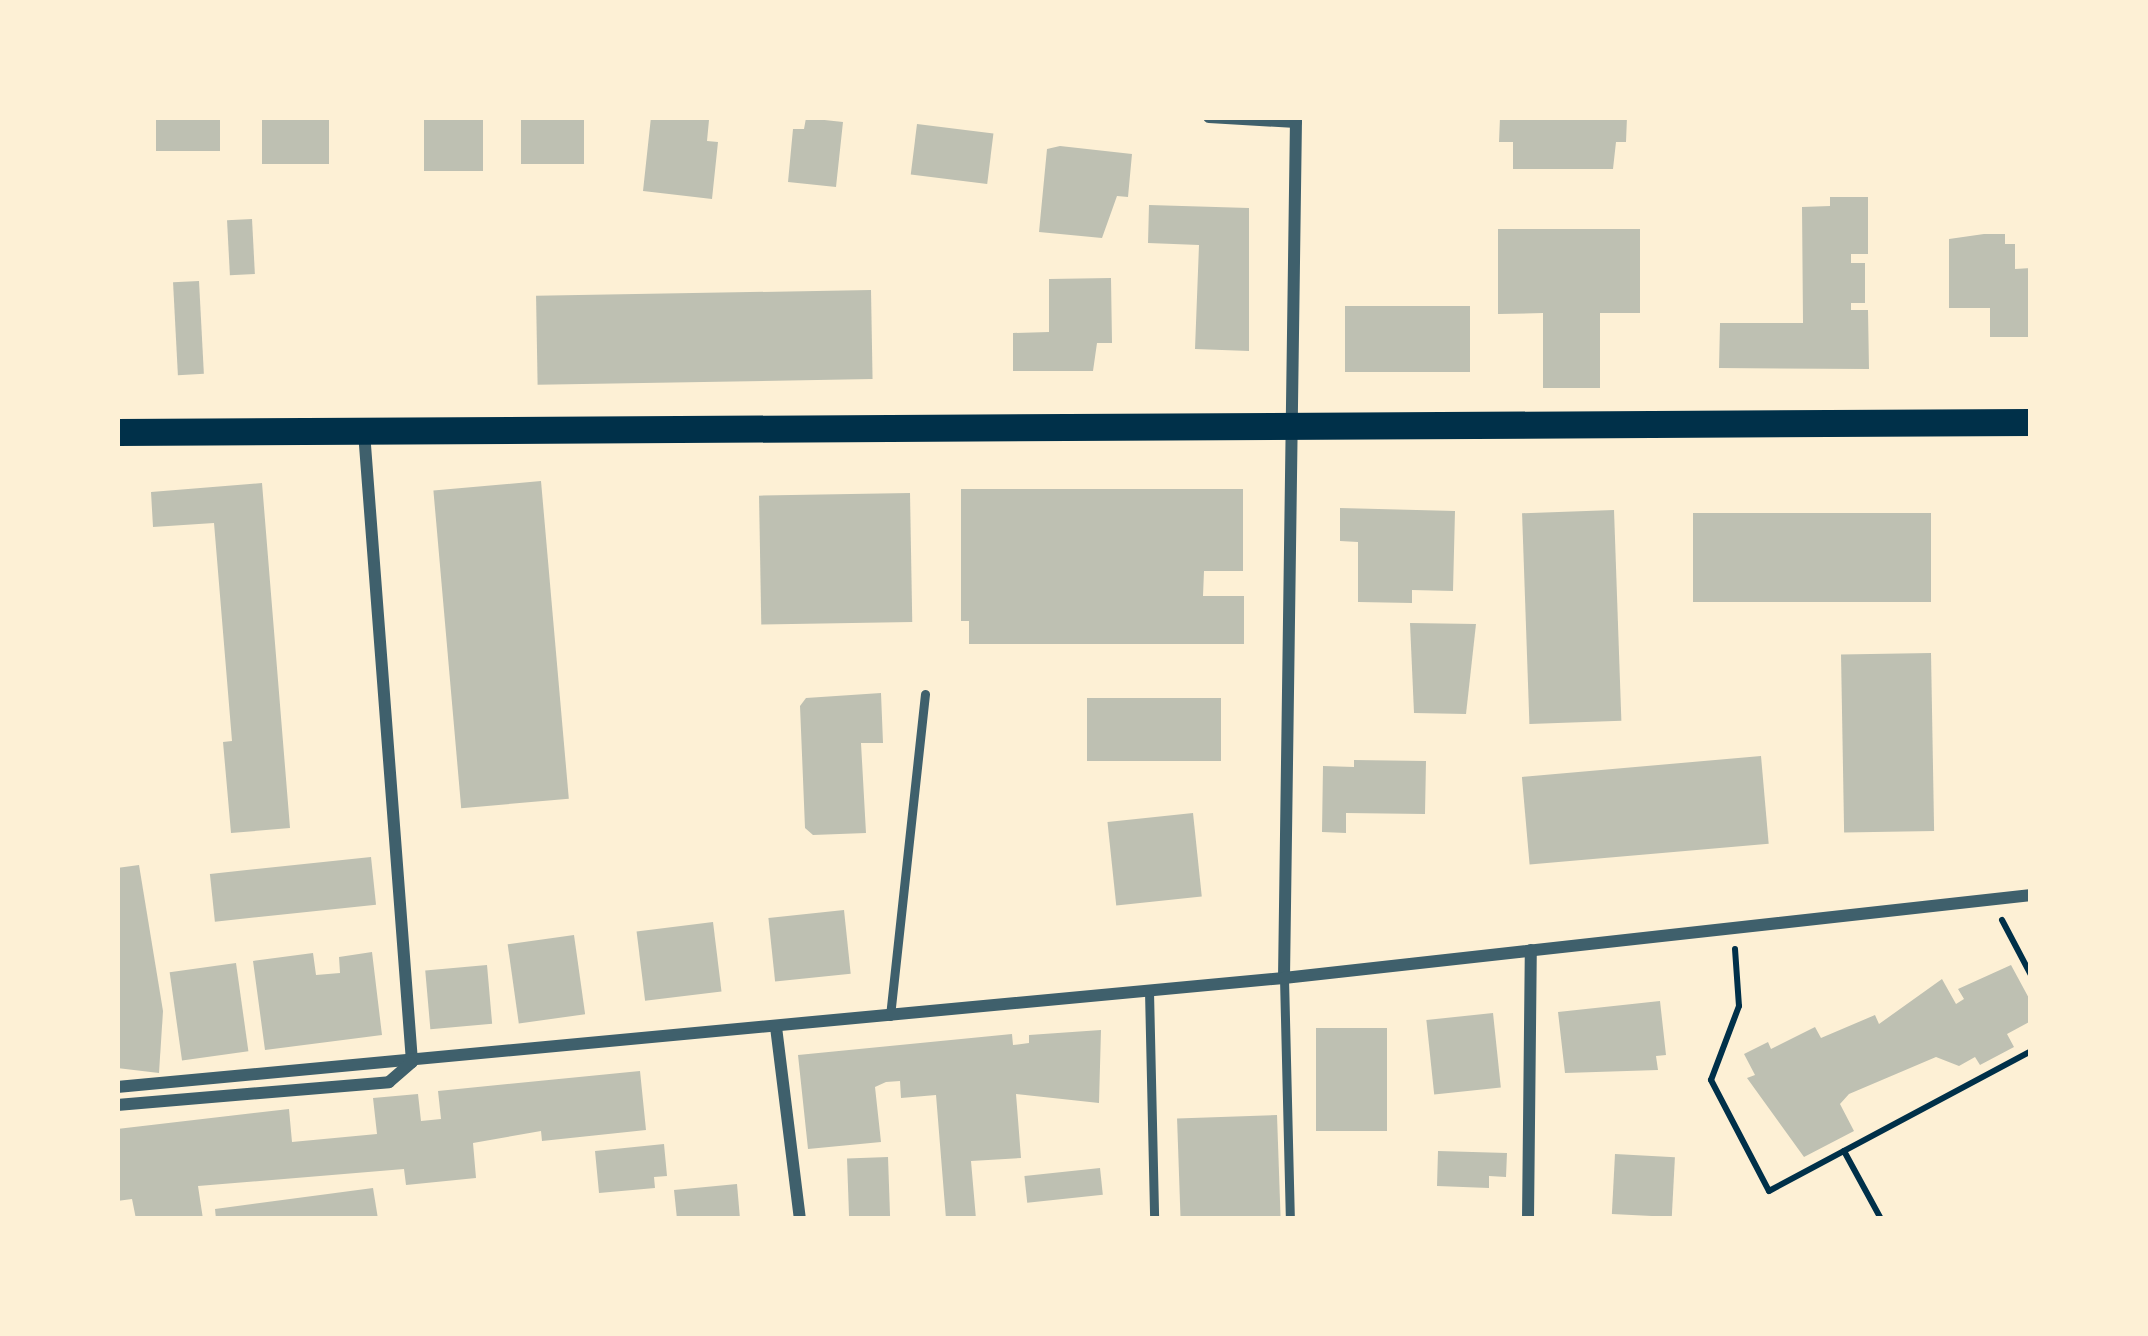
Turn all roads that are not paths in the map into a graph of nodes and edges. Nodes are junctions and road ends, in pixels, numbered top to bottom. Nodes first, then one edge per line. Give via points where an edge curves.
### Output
1 (1209, 117) edge
2 (1296, 120) edge
3 (2031, 422) edge
4 (1288, 425) junction
5 (364, 431) junction
6 (117, 432) edge
7 (925, 694) dead end
8 (2031, 895) edge
9 (1532, 950) junction
10 (1284, 978) junction
11 (1149, 991) junction
12 (890, 1016) junction
13 (776, 1027) junction
14 (412, 1062) junction
15 (117, 1087) edge
16 (117, 1105) edge
17 (1290, 1217) edge
18 (800, 1219) edge
19 (1154, 1219) edge
20 (1528, 1219) edge

1 - 2 street
2 - 4 street
3 - 4 main road
4 - 5 main road
4 - 10 street
5 - 6 main road
5 - 14 street
7 - 12 lane
8 - 9 street
9 - 10 street
9 - 20 street
10 - 11 street
10 - 17 lane
11 - 12 street
11 - 19 lane
12 - 13 street
13 - 14 street
13 - 18 street
14 - 15 street
14 - 16 street via 389,1082

